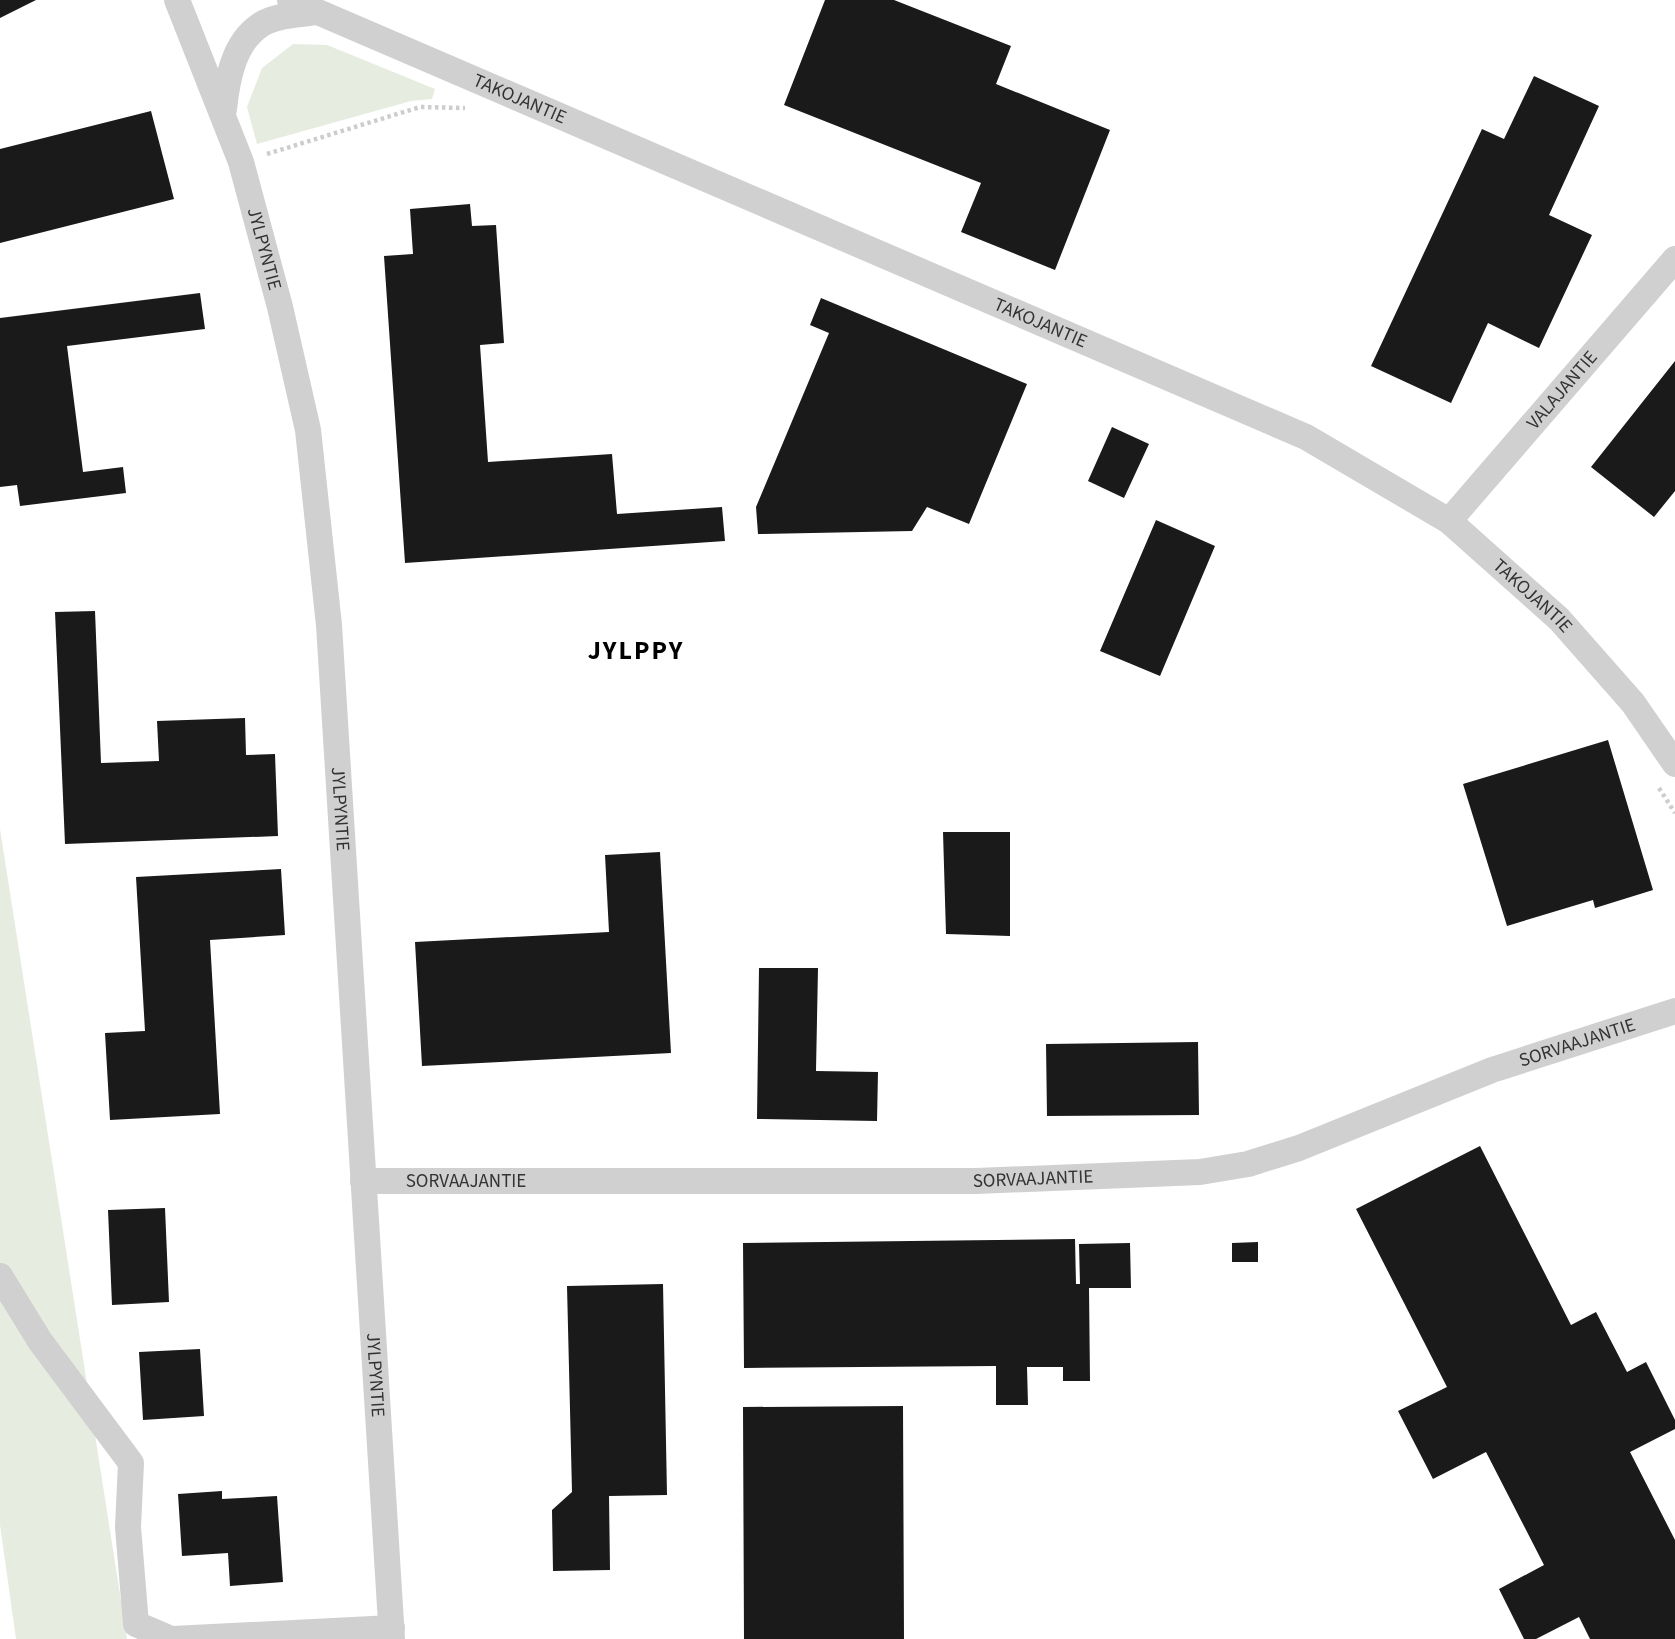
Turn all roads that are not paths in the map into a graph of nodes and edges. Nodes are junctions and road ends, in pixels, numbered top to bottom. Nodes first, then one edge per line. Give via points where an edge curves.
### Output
1 (177, 0) edge
2 (290, 0) edge
3 (317, 12) junction
4 (223, 114) junction
5 (1675, 259) edge
6 (1449, 521) junction
7 (1675, 764) edge
8 (1675, 1011) edge
9 (363, 1181) junction
10 (0, 1276) edge
11 (392, 1634) edge
12 (172, 1639) edge

1 - 4 street, JYLPYNTIE
2 - 3 street, TAKOJANTIE
3 - 4 street via 259,26 245,41 228,74
3 - 6 street, TAKOJANTIE via 1306,437
4 - 9 street, JYLPYNTIE via 241,162 280,307 309,443 329,625
5 - 6 street, VALAJANTIE
6 - 7 street, TAKOJANTIE via 1559,619 1633,703
8 - 9 street, SORVAAJANTIE via 1492,1070 1299,1148 1248,1164 1199,1172 976,1181
9 - 11 street, JYLPYNTIE
10 - 12 street via 40,1341 131,1463 128,1527 136,1624
11 - 12 street

